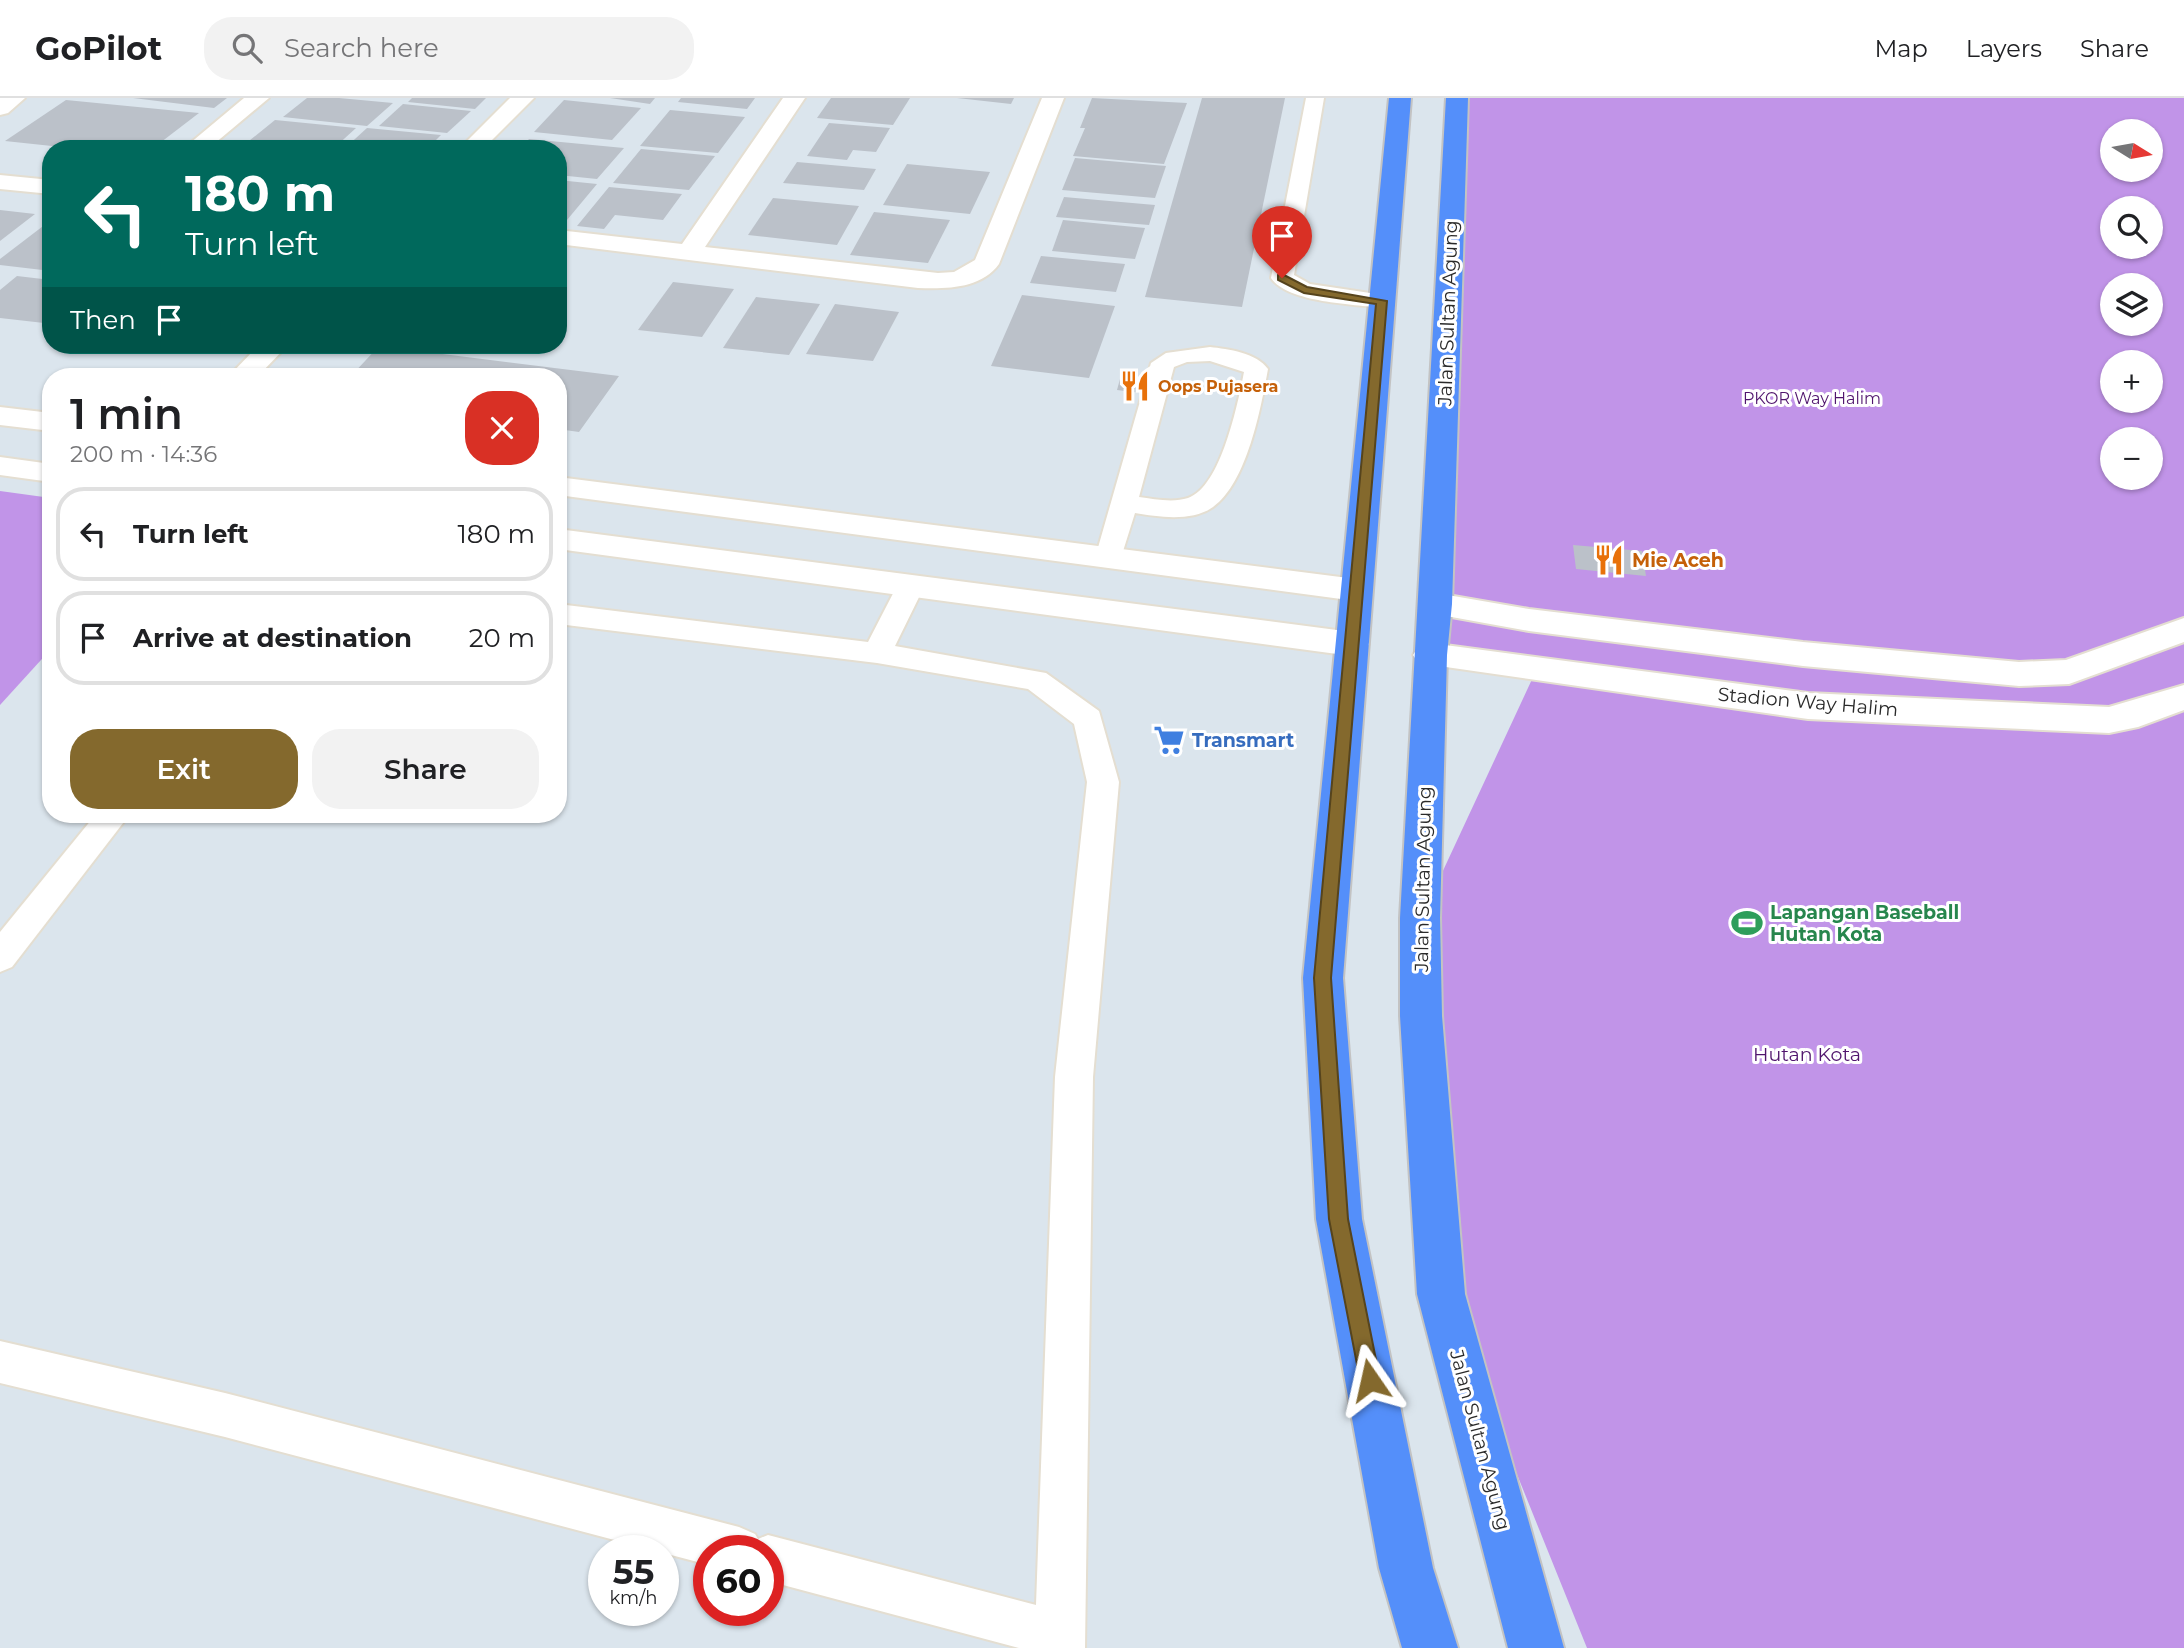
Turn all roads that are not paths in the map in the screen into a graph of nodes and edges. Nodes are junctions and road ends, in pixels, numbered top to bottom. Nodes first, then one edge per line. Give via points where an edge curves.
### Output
1 (14, 98) edge
2 (258, 98) edge
3 (523, 98) edge
4 (794, 98) edge
5 (1053, 98) edge
6 (1315, 98) edge
7 (1400, 98) edge
8 (1457, 98) edge
9 (0, 108) edge
10 (205, 140) edge
11 (480, 140) edge
12 (0, 182) edge
13 (42, 186) edge
14 (567, 238) edge
15 (688, 254) junction
16 (1382, 301) junction
17 (265, 354) edge
18 (251, 368) edge
19 (0, 416) edge
20 (42, 421) edge
21 (0, 466) edge
22 (42, 471) edge
23 (567, 487) edge
24 (1124, 503) junction
25 (567, 540) edge
26 (1109, 558) junction
27 (911, 585) junction
28 (1356, 590) junction
29 (1436, 604) junction
30 (567, 615) edge
31 (2184, 629) edge
32 (1352, 644) junction
33 (877, 653) junction
34 (1430, 655) junction
35 (2184, 697) edge
36 (107, 823) edge
37 (0, 957) edge
38 (0, 1362) edge
39 (693, 1538) edge
40 (784, 1563) edge
41 (1060, 1641) edge
42 (1430, 1648) edge
43 (1536, 1648) edge

1 - 9 street
2 - 10 street
3 - 11 street
4 - 15 street
5 - 15 street via 986,264 970,278 918,280
6 - 16 lane via 1282,278 1304,290
7 - 16 main road
8 - 29 main road, Jalan Sultan Agung
12 - 13 street
14 - 15 street
16 - 28 main road
17 - 18 street
19 - 20 street
21 - 22 street
23 - 26 street
24 - 24 lane via 1163,363 1176,356 1204,353 1237,357 1256,369 1222,483 1203,502 1178,508
24 - 26 lane
25 - 27 street
26 - 28 street
27 - 32 street
27 - 33 lane
28 - 32 main road
29 - 31 street via 1803,654 2019,674 2069,672
29 - 34 main road, Jalan Sultan Agung
30 - 33 lane
32 - 42 main road via 1323,978 1339,1219 1406,1567
33 - 41 lane via 1036,680 1088,719 1103,782 1074,1077
34 - 35 street, Stadion Way Halim via 1788,704 1955,714 2109,720 2138,715
34 - 43 main road, Jalan Sultan Agung via 1421,1016 1441,1294
36 - 37 lane
38 - 39 lane via 238,1418
40 - 41 lane

